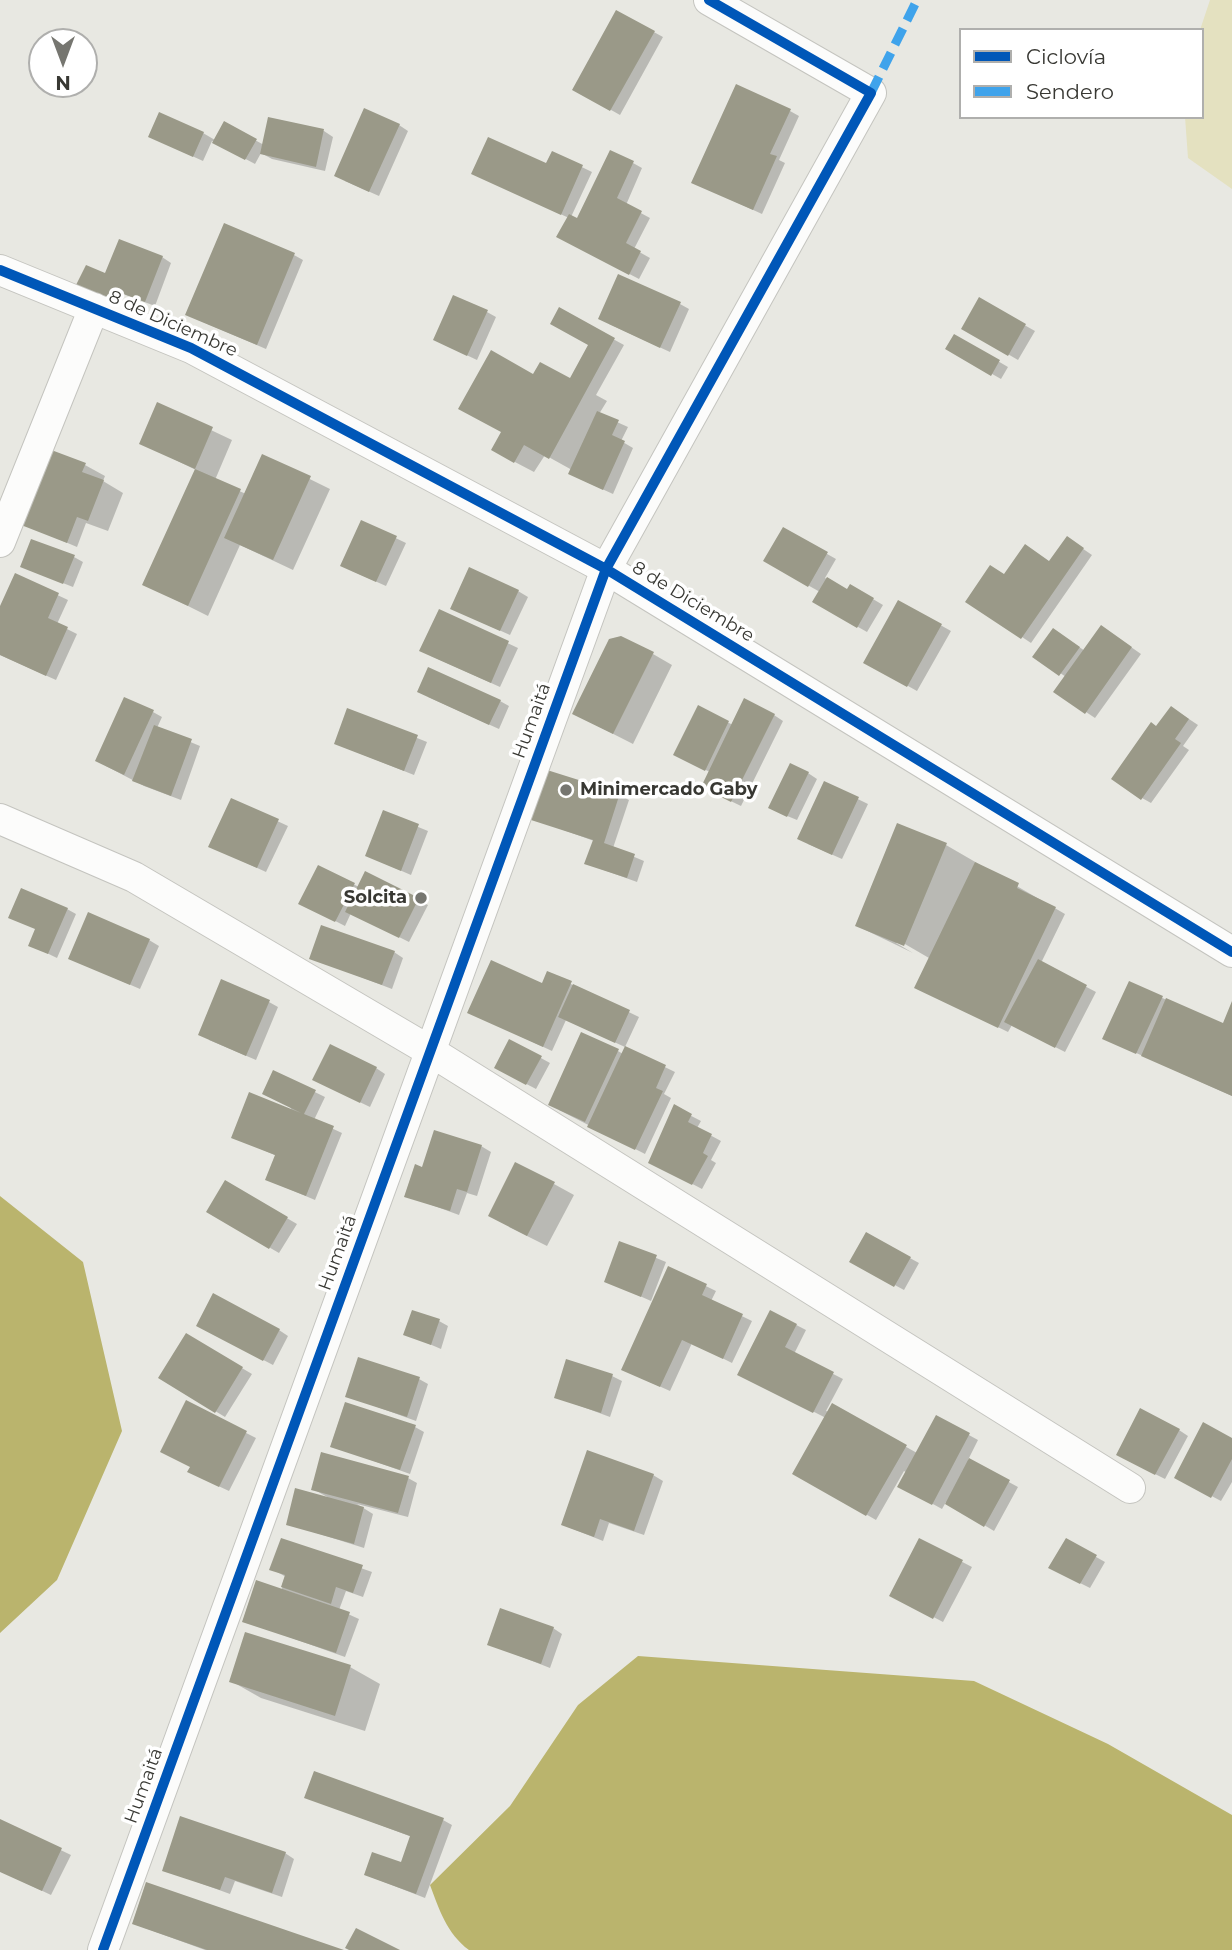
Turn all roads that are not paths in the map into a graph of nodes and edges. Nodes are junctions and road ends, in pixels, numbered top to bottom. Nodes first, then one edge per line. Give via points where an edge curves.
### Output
1 (709, 0) edge
2 (0, 270) edge
3 (94, 308) junction
4 (0, 542) edge
5 (606, 569) junction
6 (0, 819) edge
7 (1232, 952) edge
8 (430, 1051) junction
9 (1130, 1488) dead end
10 (103, 1950) edge

1 - 5 street, Humaitá via 871,93
2 - 3 street, 8 de Diciembre
3 - 4 street
3 - 5 street, 8 de Diciembre via 191,348
5 - 7 street, 8 de Diciembre
5 - 8 street, Humaitá
6 - 8 street via 134,877
8 - 9 street
8 - 10 street, Humaitá

